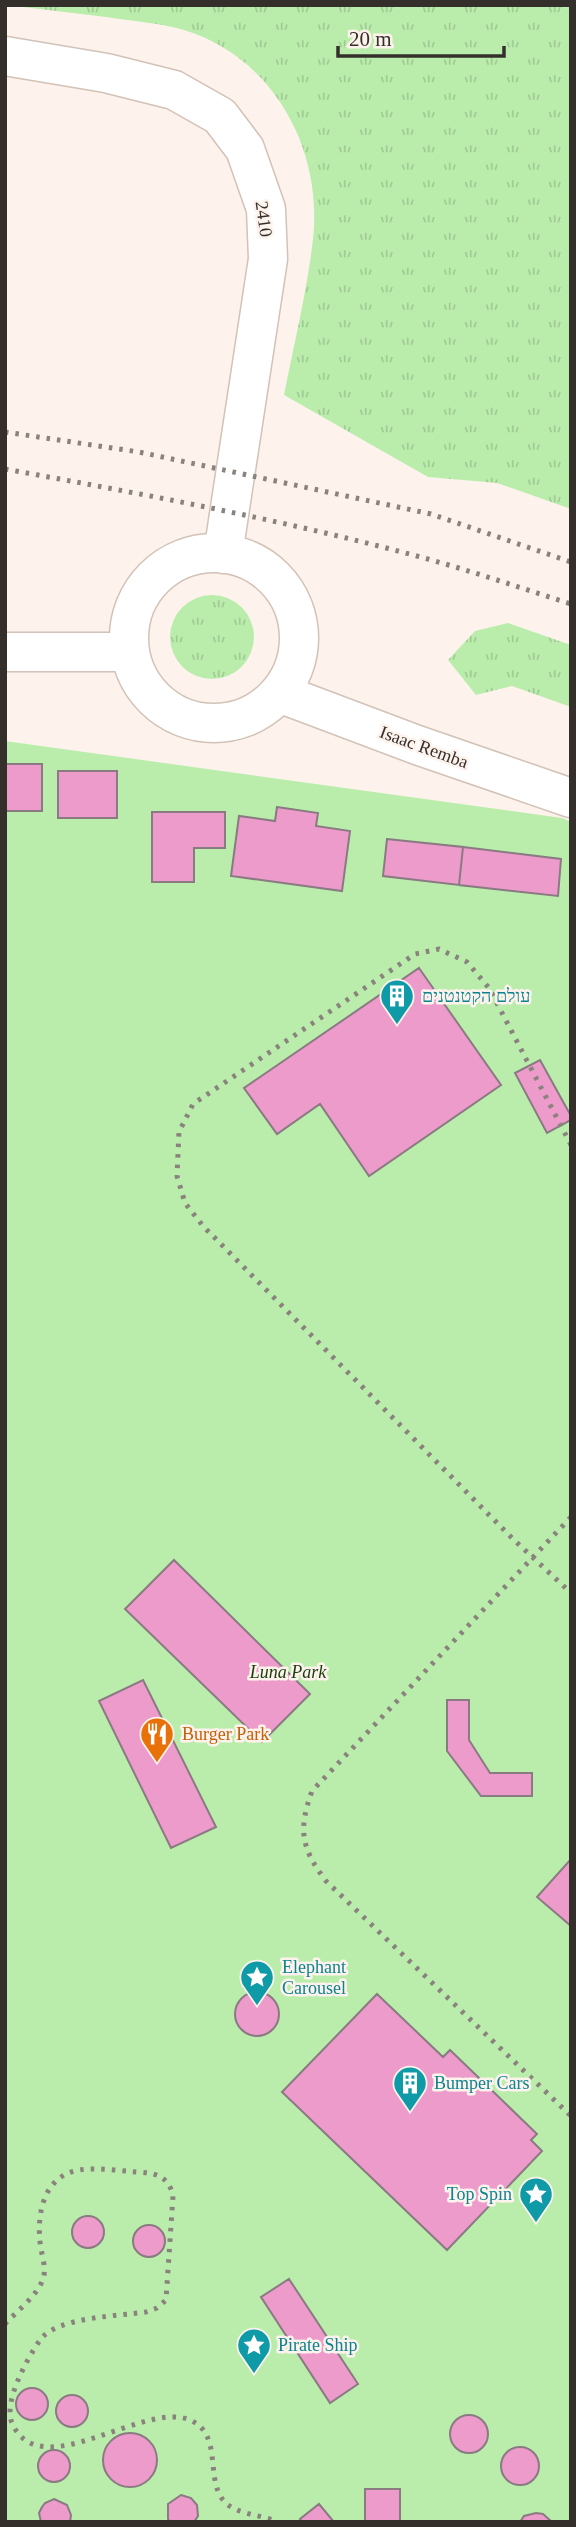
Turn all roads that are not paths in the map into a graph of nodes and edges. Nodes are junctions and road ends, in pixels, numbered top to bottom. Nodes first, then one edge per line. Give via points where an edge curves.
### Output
1 (5, 56) edge
2 (223, 554) junction
3 (5, 652) edge
4 (129, 652) junction
5 (279, 693) junction
6 (571, 798) edge

1 - 2 street, 2410 via 173,90 220,116 245,149 266,209 268,259
2 - 4 street via 197,555 173,564 152,580 137,601 129,625
2 - 5 street via 266,571 293,607 298,652
3 - 4 street
4 - 5 street via 138,678 155,700 177,715 204,723 232,722 258,711
5 - 6 street, Isaac Remba

